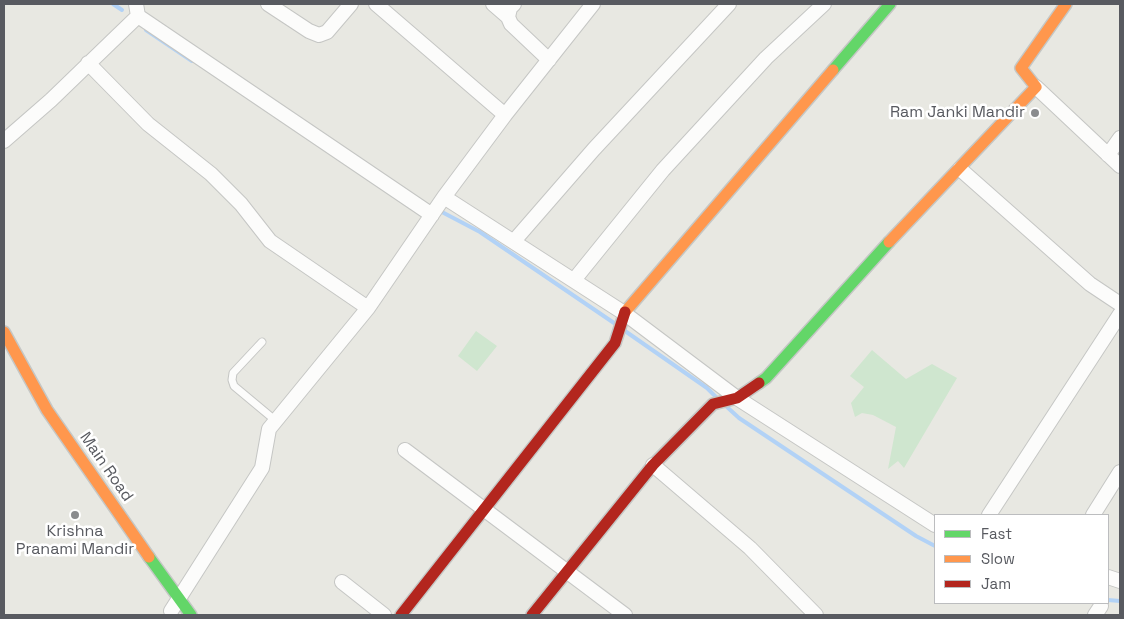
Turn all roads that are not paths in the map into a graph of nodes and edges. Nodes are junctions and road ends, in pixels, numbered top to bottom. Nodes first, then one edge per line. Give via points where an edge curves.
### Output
1 (268, 4) edge
2 (350, 4) edge
3 (376, 4) edge
4 (493, 4) edge
5 (514, 4) edge
6 (593, 4) edge
7 (729, 4) edge
8 (824, 4) edge
9 (890, 4) edge
10 (1066, 4) edge
11 (137, 10) edge
12 (508, 18) junction
13 (549, 60) junction
14 (88, 63) junction
15 (1036, 88) junction
16 (505, 115) junction
17 (1120, 138) edge
18 (4, 141) edge
19 (1108, 154) junction
20 (1120, 166) edge
21 (960, 169) junction
22 (444, 197) junction
23 (432, 215) junction
24 (514, 241) junction
25 (574, 280) junction
26 (1120, 304) edge
27 (368, 308) junction
28 (624, 313) junction
29 (1120, 314) edge
30 (4, 332) edge
31 (262, 342) dead end
32 (4, 356) edge
33 (737, 398) junction
34 (276, 421) junction
35 (405, 450) dead end
36 (68, 460) dead end
37 (653, 465) junction
38 (1120, 472) edge
39 (485, 510) junction
40 (990, 514) edge
41 (1094, 514) edge
42 (934, 524) edge
43 (566, 572) junction
44 (342, 582) dead end
45 (173, 607) edge
46 (192, 615) edge
47 (384, 615) edge
48 (401, 615) edge
49 (532, 615) edge
50 (625, 615) edge
51 (816, 615) edge

1 - 2 street via 319,35 327,32
3 - 16 street
4 - 12 street
5 - 12 street
6 - 13 street
7 - 24 street via 594,148
8 - 25 street via 766,58 663,170
9 - 28 street
10 - 15 street via 1021,68
11 - 14 street
11 - 23 street
12 - 13 street via 510,24
13 - 16 street
14 - 18 street
14 - 27 street via 148,124 211,174 270,241
15 - 19 street
15 - 21 street
16 - 22 street
17 - 19 street
19 - 20 street
21 - 26 street via 1090,284
21 - 33 street via 865,267 766,378
22 - 23 street
22 - 24 street
23 - 27 street
24 - 25 street
25 - 28 street
27 - 34 street
28 - 33 street
28 - 39 street via 615,342
29 - 40 street
30 - 45 street, Main Road via 47,410
31 - 34 lane via 233,374 232,380 234,386
32 - 36 street, Main Road
33 - 37 street via 713,404
33 - 42 street
34 - 45 street via 269,429 262,468
35 - 39 street
37 - 43 street
37 - 51 street via 750,548
38 - 41 street
39 - 43 street
39 - 48 street
43 - 49 street
43 - 50 street
44 - 47 street
45 - 46 street, Main Road

